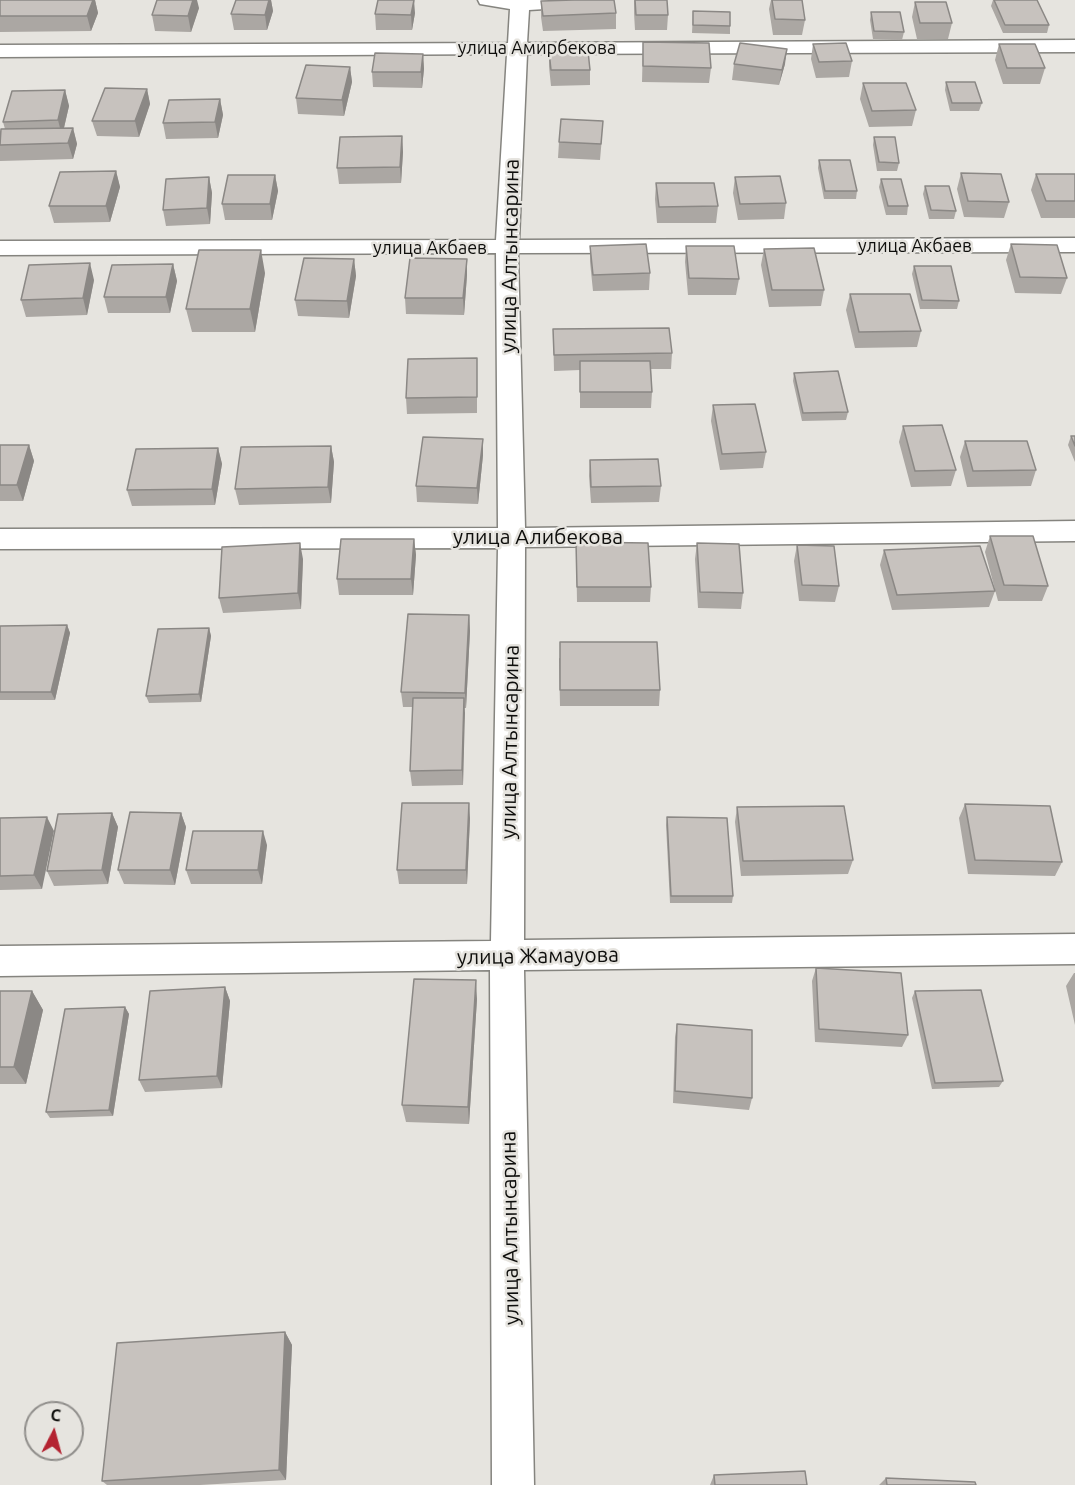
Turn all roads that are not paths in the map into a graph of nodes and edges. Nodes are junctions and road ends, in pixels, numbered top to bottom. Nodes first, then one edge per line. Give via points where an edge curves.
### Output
1 (487, 0) edge
2 (593, 0) edge
3 (520, 3) edge
4 (1075, 46) edge
5 (518, 48) junction
6 (0, 51) edge
7 (1075, 245) edge
8 (0, 248) edge
9 (507, 248) junction
10 (1075, 531) edge
11 (512, 538) junction
12 (0, 539) edge
13 (1075, 949) edge
14 (507, 957) junction
15 (0, 961) edge
16 (513, 1485) edge

1 - 3 street
2 - 3 street
3 - 5 street, улица Алтынсарина
4 - 5 street, улица Амирбекова
5 - 6 street, улица Амирбекова
5 - 9 street, улица Алтынсарина
7 - 9 street, улица Акбаев
8 - 9 street, улица Акбаев
9 - 11 street, улица Алтынсарина
10 - 11 street, улица Алибекова
11 - 12 street, улица Алибекова
11 - 14 street, улица Алтынсарина
13 - 14 street, улица Жамауова
14 - 15 street, улица Жамауова
14 - 16 street, улица Алтынсарина

